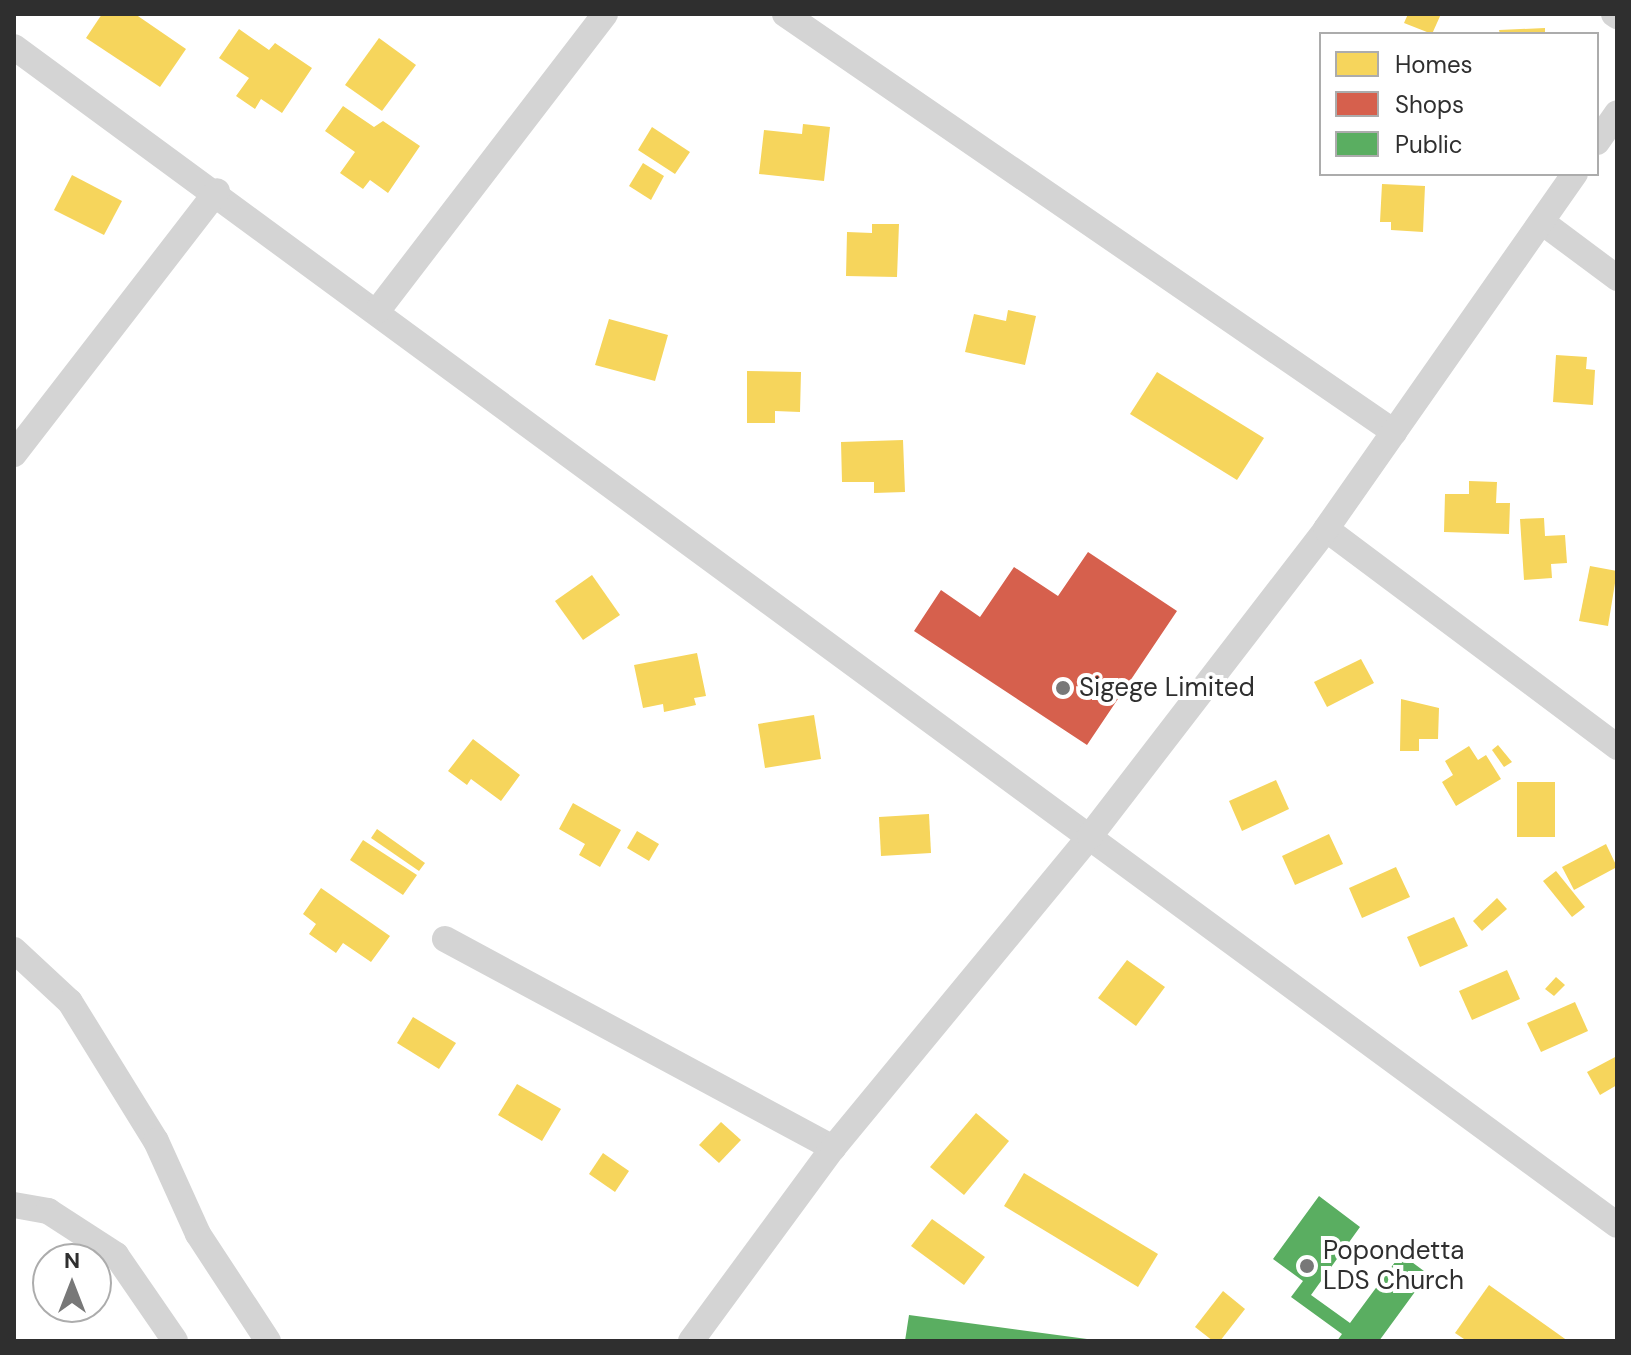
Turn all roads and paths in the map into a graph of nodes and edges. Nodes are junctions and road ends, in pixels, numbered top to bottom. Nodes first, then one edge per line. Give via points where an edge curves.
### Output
1 (605, 14) edge
2 (785, 14) edge
3 (14, 47) edge
4 (1617, 113) edge
5 (1599, 139) edge
6 (1574, 176) edge
7 (217, 191) junction
8 (1542, 222) junction
9 (1617, 278) edge
10 (378, 310) junction
11 (1394, 432) junction
12 (14, 454) edge
13 (1326, 529) junction
14 (1617, 747) edge
15 (1090, 836) junction
16 (445, 939) dead end
17 (14, 950) edge
18 (833, 1148) junction
19 (14, 1205) edge
20 (1617, 1225) edge
21 (175, 1341) edge
22 (268, 1341) edge
23 (691, 1341) edge

1 - 10 street
2 - 11 street
3 - 7 street
4 - 5 street
6 - 8 street
7 - 10 street
7 - 12 street
8 - 9 street
8 - 11 street
10 - 15 street
11 - 13 street
13 - 14 street
13 - 15 street
15 - 18 street
15 - 20 street
16 - 18 street
17 - 22 street via 70,1002 156,1141 198,1234
18 - 23 street
19 - 21 street via 48,1211 116,1255

